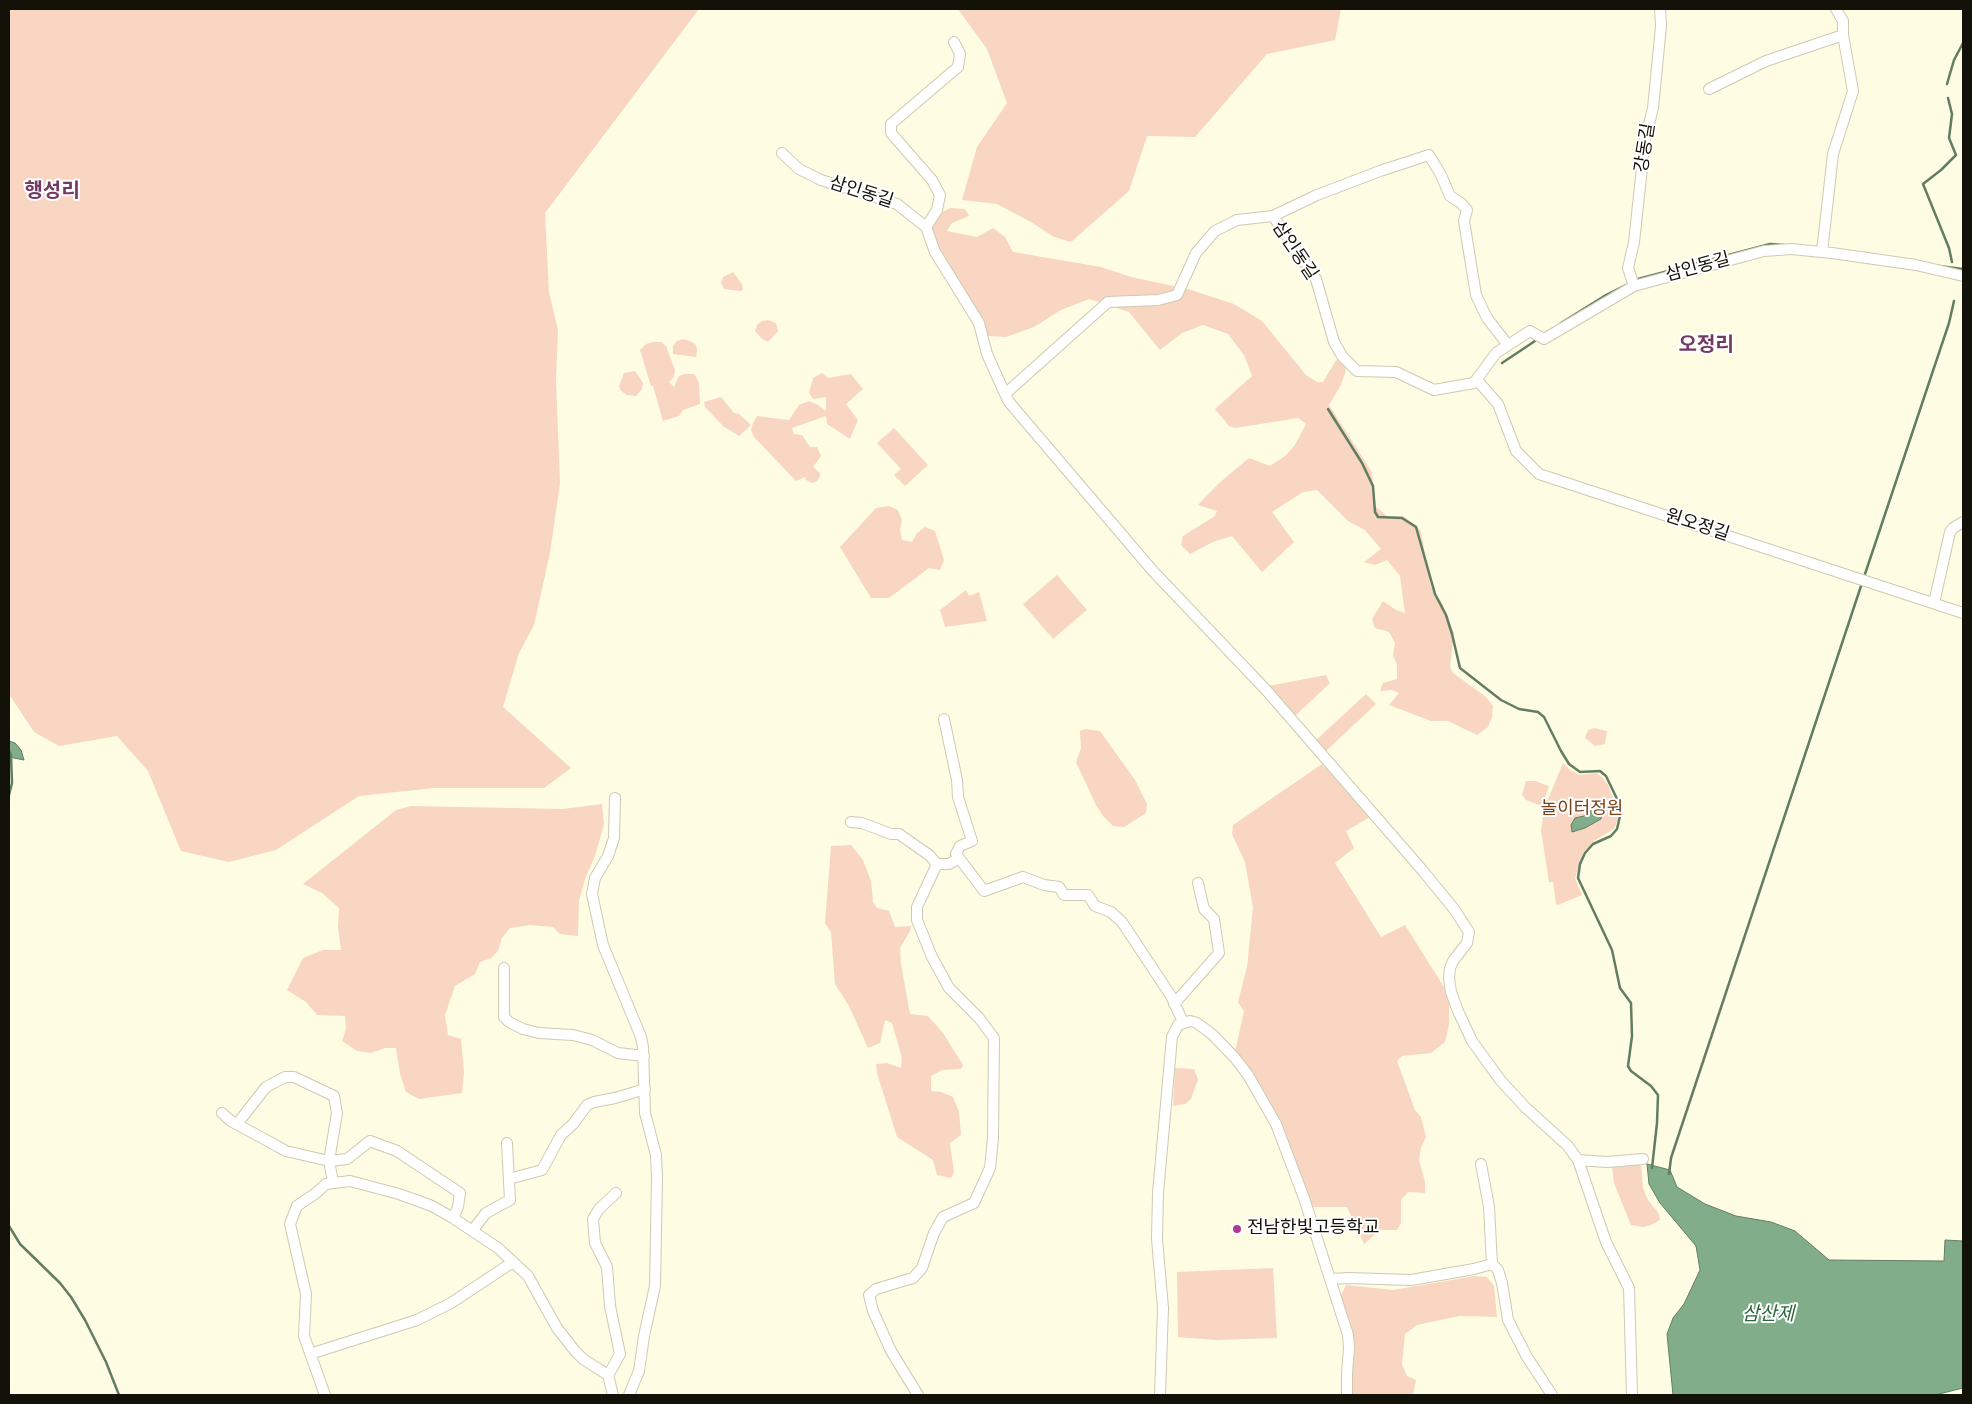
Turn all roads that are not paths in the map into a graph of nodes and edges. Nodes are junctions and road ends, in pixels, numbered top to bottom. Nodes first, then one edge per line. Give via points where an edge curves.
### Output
1 (1660, 9) edge
2 (1836, 9) edge
3 (1843, 35) junction
4 (954, 42) dead end
5 (1709, 89) dead end
6 (782, 153) dead end
7 (1273, 216) junction
8 (926, 227) junction
9 (1822, 252) junction
10 (1963, 276) edge
11 (1634, 286) junction
12 (1508, 345) junction
13 (1477, 380) junction
14 (1005, 394) junction
15 (1963, 522) edge
16 (1934, 603) junction
17 (1963, 613) edge
18 (944, 719) dead end
19 (615, 798) dead end
20 (851, 822) dead end
21 (959, 858) junction
22 (937, 864) junction
23 (1198, 883) dead end
24 (504, 968) dead end
25 (1174, 1004) junction
26 (1183, 1022) junction
27 (644, 1056) junction
28 (645, 1089) junction
29 (222, 1113) dead end
30 (237, 1124) junction
31 (507, 1143) dead end
32 (1643, 1158) dead end
33 (1578, 1160) junction
34 (329, 1161) junction
35 (1481, 1164) dead end
36 (509, 1179) junction
37 (333, 1182) junction
38 (616, 1193) dead end
39 (453, 1218) junction
40 (472, 1231) junction
41 (513, 1262) junction
42 (1492, 1264) junction
43 (1330, 1280) junction
44 (310, 1354) junction
45 (608, 1376) junction
46 (325, 1395) edge
47 (613, 1395) edge
48 (629, 1395) edge
49 (918, 1395) edge
50 (1160, 1395) edge
51 (1347, 1395) edge
52 (1552, 1395) edge
53 (1632, 1395) edge

1 - 11 street, 강동길 via 1662,26 1653,108 1645,140 1634,242 1628,268
2 - 3 street via 1843,21
3 - 5 street via 1766,61
3 - 9 street via 1853,91 1833,154
4 - 8 street via 960,54 958,67 891,124 891,133 932,180 940,195 937,210
6 - 8 street, 삼인동길 via 799,169 821,180 897,204
7 - 12 street via 1317,195 1430,155 1450,196 1467,210 1464,221 1476,295 1487,318
7 - 13 street, 삼인동길 via 1316,279 1334,342 1357,371 1396,372 1434,390
7 - 14 street, 삼인동길 via 1237,220 1215,231 1196,253 1177,295 1158,300 1108,302
8 - 14 street via 935,252 980,323 987,354
9 - 10 street, 삼인동길
9 - 11 street, 삼인동길 via 1764,251
11 - 12 street, 삼인동길 via 1544,339 1530,331
12 - 13 street, 삼인동길 via 1496,353
13 - 16 street, 원오정길 via 1498,404 1516,451 1539,474
14 - 33 street via 1152,570 1261,684 1454,909 1469,932 1467,943 1453,961 1449,978 1458,1011 1472,1041 1501,1081 1568,1146
15 - 16 street via 1950,532
16 - 17 street, 원오정길
18 - 21 street via 958,797 972,840 957,850
19 - 27 street via 614,838 595,878 592,894 603,945 641,1037
20 - 22 street via 899,834
21 - 22 street via 949,864
21 - 25 street via 984,891 1023,877 1044,885 1058,886 1064,895 1088,895 1095,906 1117,916
22 - 49 street via 917,907 917,920 949,988 994,1038 993,1138 990,1168 974,1203 942,1217 922,1268 913,1278 876,1289 869,1295 891,1351
23 - 25 street via 1204,910 1214,919 1219,953
24 - 27 street via 504,1017 509,1022 522,1029 572,1035 592,1040 618,1053
25 - 26 street
26 - 43 street via 1197,1024 1225,1047 1248,1075 1271,1114 1304,1198
26 - 50 street via 1175,1030 1171,1044 1156,1220 1163,1308
27 - 28 street
28 - 36 street via 587,1106 561,1134 542,1170
28 - 48 street via 645,1113 656,1164 656,1273 639,1371
29 - 30 street
30 - 34 street via 286,1151
30 - 34 street via 266,1087 285,1077 294,1077 334,1096 338,1113
31 - 36 street
32 - 33 street via 1607,1162
33 - 53 street via 1606,1242 1629,1288
34 - 37 street
34 - 39 street via 347,1159 370,1141 396,1151 460,1193
35 - 42 street via 1490,1217
36 - 40 street via 510,1200 486,1213
37 - 39 street via 350,1182 399,1194
37 - 44 street via 302,1201 294,1209 291,1220 306,1294 304,1336
38 - 45 street via 593,1219 595,1243 607,1267 610,1306 620,1354
39 - 40 street
40 - 41 street
41 - 44 street via 451,1303 417,1320
41 - 45 street via 532,1282 557,1328 575,1351
42 - 43 street via 1411,1280
42 - 52 street via 1498,1270 1502,1283 1508,1320
43 - 51 street via 1348,1334
44 - 46 street
45 - 47 street

